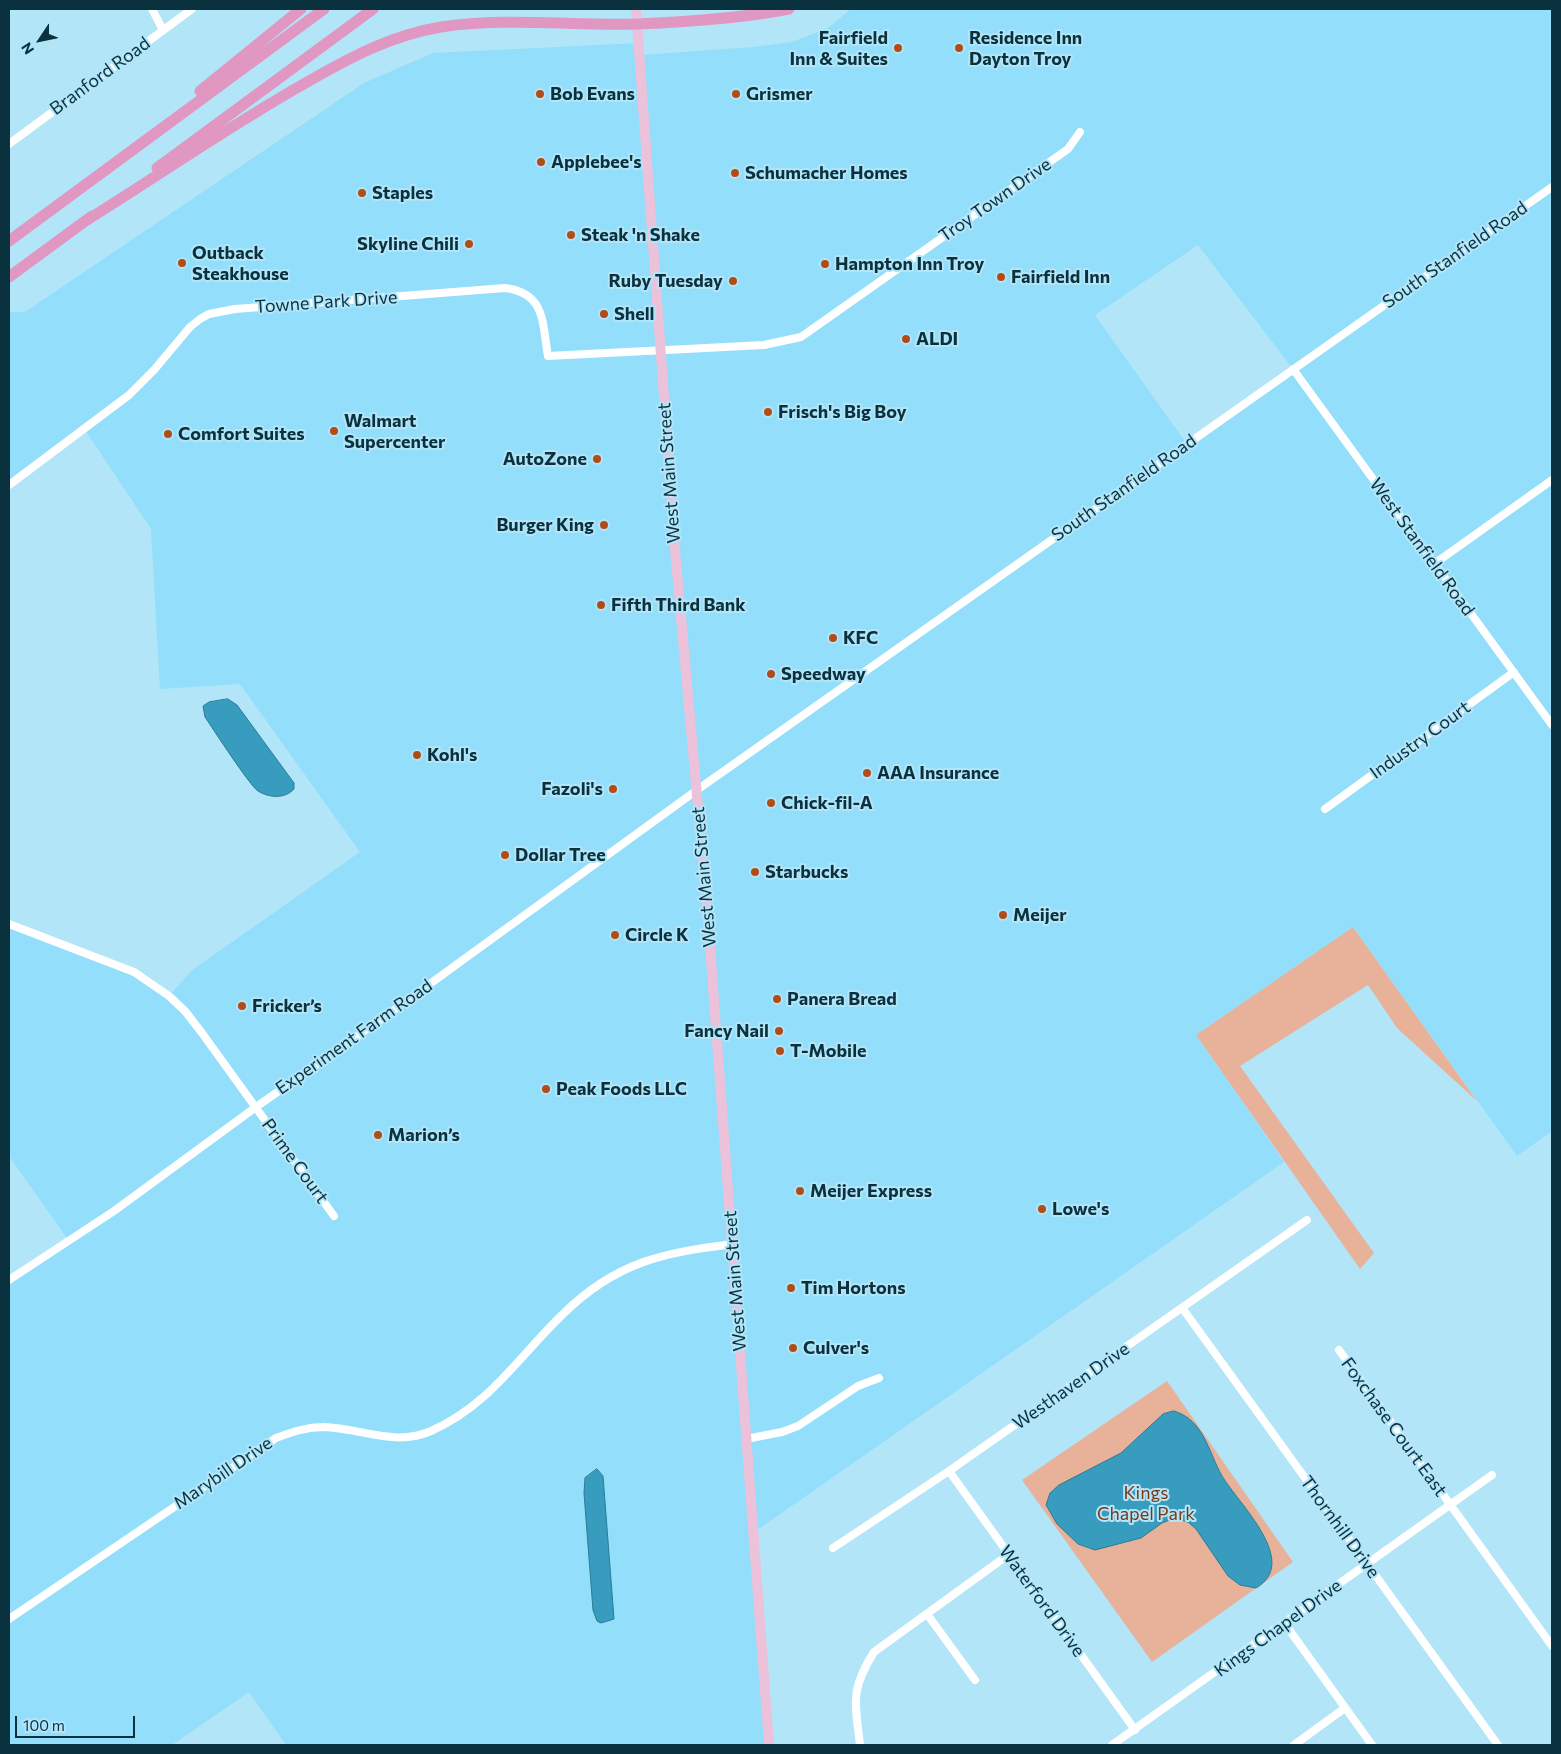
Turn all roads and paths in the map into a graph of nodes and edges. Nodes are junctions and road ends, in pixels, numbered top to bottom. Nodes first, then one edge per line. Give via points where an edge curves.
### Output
1 (152, 9) edge
2 (192, 9) edge
3 (301, 9) edge
4 (324, 9) edge
5 (373, 9) edge
6 (636, 9) edge
7 (789, 9) edge
8 (638, 24) junction
9 (163, 30) junction
10 (1080, 132) dead end
11 (9, 144) edge
12 (131, 150) junction
13 (1552, 187) edge
14 (87, 220) junction
15 (9, 241) edge
16 (9, 277) edge
17 (660, 350) junction
18 (1293, 369) junction
19 (1552, 480) edge
20 (9, 484) edge
21 (1434, 564) junction
22 (1514, 672) junction
23 (1552, 724) edge
24 (697, 790) junction
25 (1326, 809) dead end
26 (9, 924) edge
27 (256, 1107) junction
28 (334, 1216) dead end
29 (1307, 1220) dead end
30 (733, 1244) junction
31 (9, 1280) edge
32 (1183, 1309) junction
33 (1339, 1350) dead end
34 (879, 1378) dead end
35 (746, 1439) junction
36 (949, 1471) junction
37 (1492, 1475) dead end
38 (1450, 1504) junction
39 (833, 1548) dead end
40 (1008, 1555) junction
41 (1367, 1564) junction
42 (927, 1614) junction
43 (9, 1619) edge
44 (1285, 1624) junction
45 (1552, 1646) edge
46 (975, 1680) dead end
47 (1345, 1708) junction
48 (1135, 1730) junction
49 (770, 1745) edge
50 (860, 1745) edge
51 (1112, 1745) edge
52 (1294, 1745) edge
53 (1372, 1745) edge
54 (1498, 1745) edge

1 - 9 street
2 - 9 street, Branford Road
3 - 12 highway
4 - 12 highway
5 - 14 highway
6 - 8 main road, West Main Street
7 - 8 highway
8 - 14 highway via 442,27 398,37 349,58 254,111 159,176
8 - 17 main road, West Main Street
9 - 11 street, Branford Road
10 - 17 street, Troy Town Drive via 1068,149 801,337 764,345
12 - 15 highway
13 - 18 street, South Stanfield Road
14 - 16 highway
17 - 20 street, Towne Park Drive via 548,356 534,299 519,290 505,288 236,309 211,314 190,326 129,395
17 - 24 main road, West Main Street
18 - 21 street, West Stanfield Road
18 - 24 street, South Stanfield Road
19 - 21 street
21 - 22 street, West Stanfield Road
22 - 23 street, West Stanfield Road
22 - 25 street, Industry Court
24 - 27 street, Experiment Farm Road
24 - 30 main road, West Main Street
26 - 27 street via 149,980 185,1011
27 - 28 street, Prime Court
27 - 31 street, Experiment Farm Road via 114,1211
29 - 32 street, Westhaven Drive
30 - 35 main road, West Main Street
30 - 43 street, Marybill Drive via 677,1251 622,1270 562,1314 485,1397 430,1432 406,1438 381,1437 325,1427 302,1428 276,1438
32 - 36 street, Westhaven Drive
32 - 41 street, Thornhill Drive
33 - 38 street, Foxchase Court East
34 - 35 street via 858,1386 798,1426
35 - 49 main road, West Main Street
36 - 39 street, Westhaven Drive
36 - 40 street, Waterford Drive
37 - 38 street, Kings Chapel Drive
38 - 41 street, Kings Chapel Drive
38 - 45 street, Foxchase Court East
40 - 42 street
40 - 48 street, Waterford Drive
41 - 44 street, Kings Chapel Drive
41 - 54 street, Thornhill Drive
42 - 46 street
42 - 50 street via 874,1652 861,1673 855,1695
44 - 47 street
44 - 48 street, Kings Chapel Drive
47 - 52 street
47 - 53 street
48 - 51 street, Kings Chapel Drive

